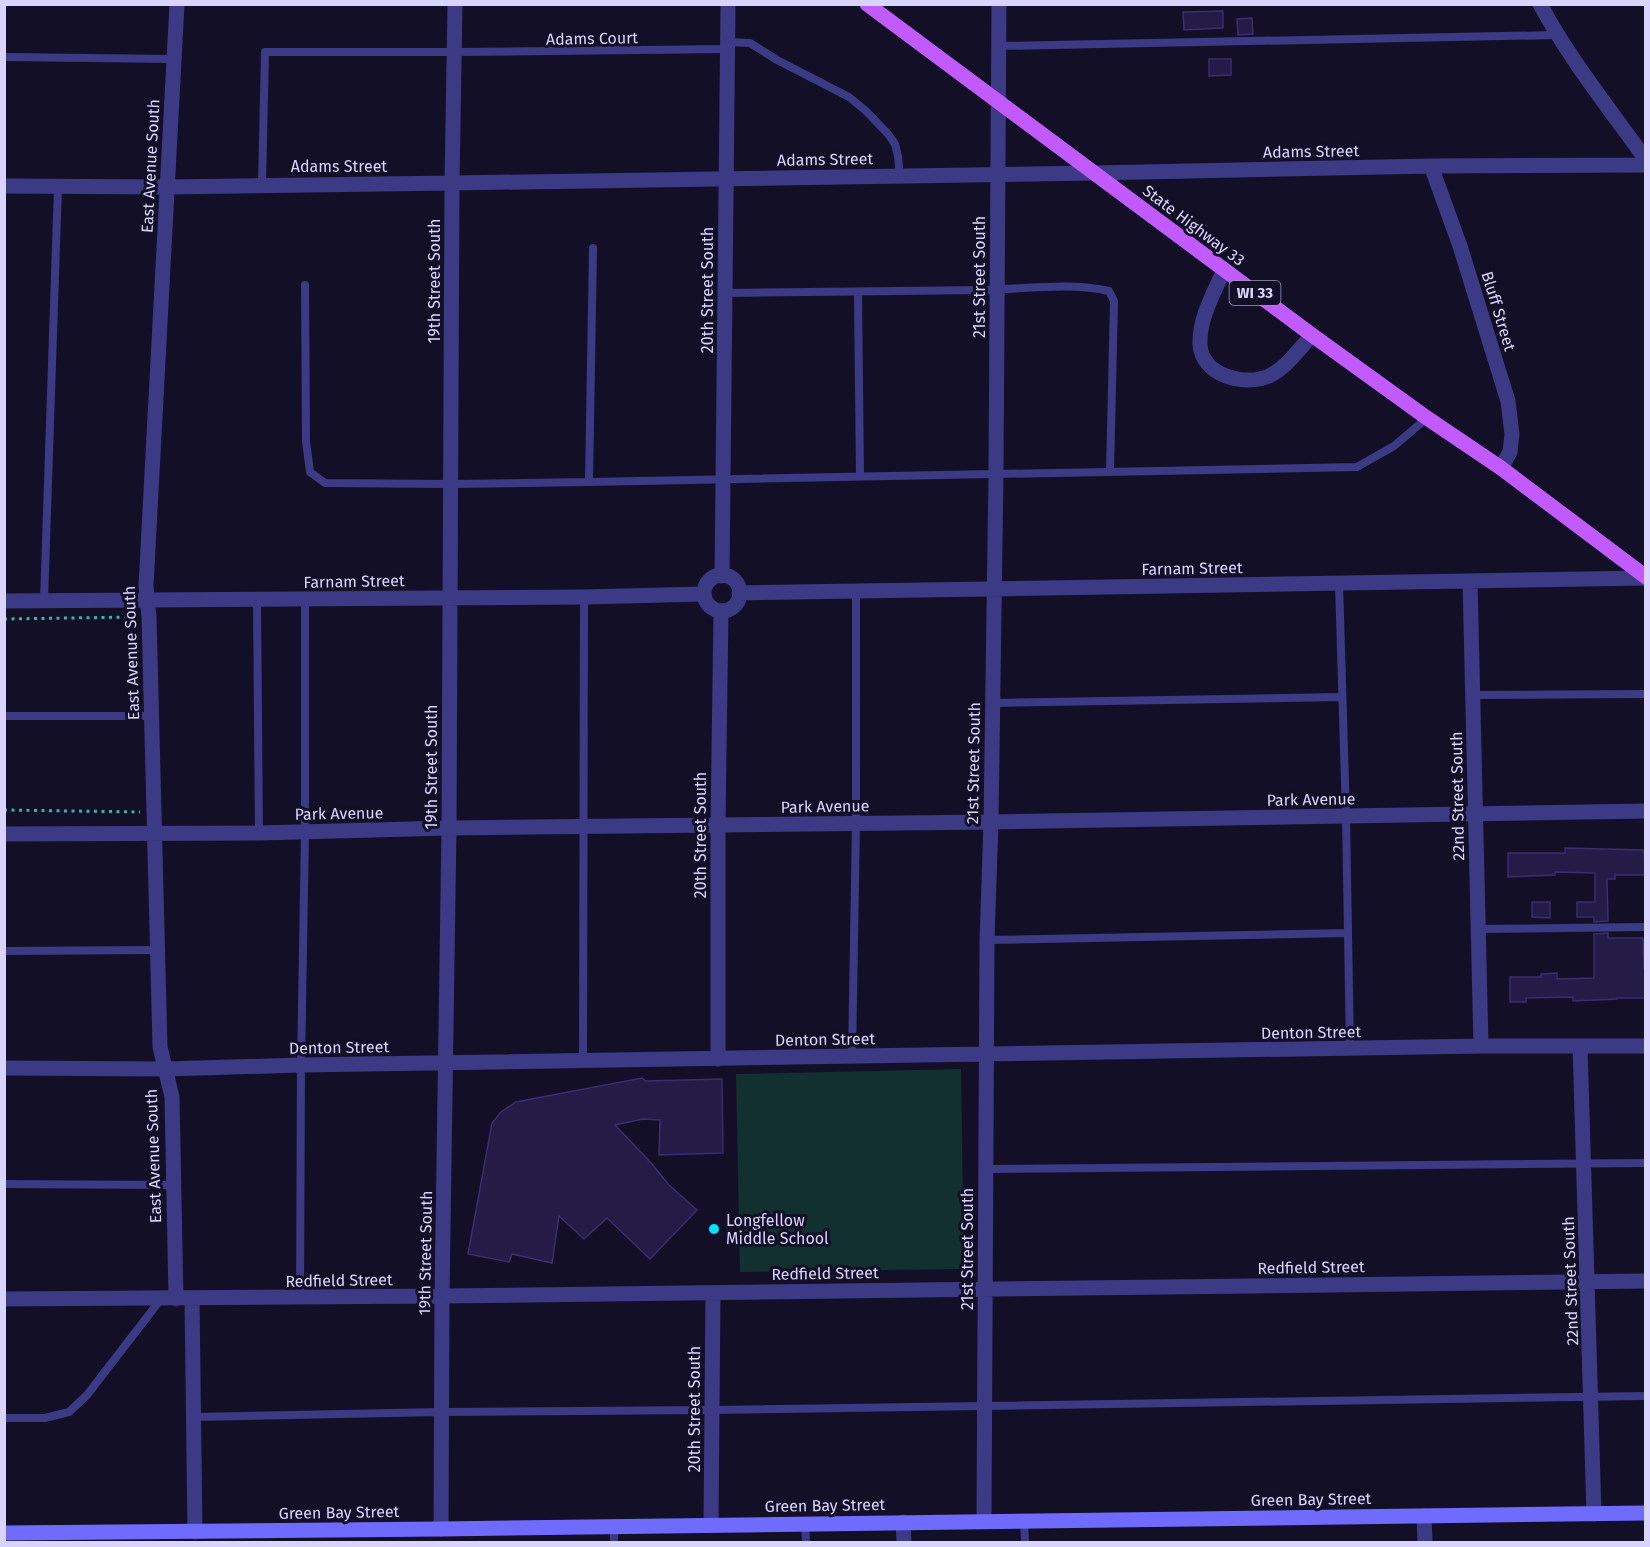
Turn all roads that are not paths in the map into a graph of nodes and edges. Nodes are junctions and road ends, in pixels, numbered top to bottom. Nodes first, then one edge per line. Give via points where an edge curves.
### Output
1 (177, 4) edge
2 (455, 4) edge
3 (728, 4) edge
4 (867, 4) edge
5 (999, 4) edge
6 (1540, 4) edge
7 (1557, 35) junction
8 (728, 45) junction
9 (998, 46) junction
10 (455, 52) junction
11 (4, 57) edge
12 (174, 59) junction
13 (998, 102) junction
14 (1646, 160) edge
15 (1646, 165) edge
16 (1431, 166) junction
17 (1096, 173) junction
18 (998, 174) junction
19 (900, 176) junction
20 (726, 178) junction
21 (452, 183) junction
22 (262, 184) junction
23 (4, 186) edge
24 (58, 186) junction
25 (167, 187) junction
26 (593, 248) dead end
27 (1224, 270) junction
28 (305, 285) dead end
29 (996, 290) junction
30 (858, 292) junction
31 (725, 293) junction
32 (1312, 334) junction
33 (1427, 418) junction
34 (1501, 468) junction
35 (1110, 472) junction
36 (996, 473) junction
37 (860, 476) junction
38 (723, 479) junction
39 (589, 482) junction
40 (451, 484) junction
41 (722, 576) junction
42 (1646, 578) edge
43 (1470, 581) junction
44 (1339, 583) junction
45 (994, 589) junction
46 (856, 591) junction
47 (739, 593) junction
48 (704, 594) junction
49 (584, 597) junction
50 (450, 598) junction
51 (305, 599) junction
52 (257, 600) junction
53 (4, 601) edge
54 (44, 601) junction
55 (147, 601) junction
56 (721, 611) junction
57 (1646, 694) edge
58 (1473, 695) junction
59 (1342, 698) junction
60 (992, 703) junction
61 (4, 716) edge
62 (152, 716) junction
63 (1646, 811) edge
64 (1475, 814) junction
65 (1346, 816) junction
66 (991, 822) junction
67 (856, 823) junction
68 (718, 825) junction
69 (449, 828) junction
70 (583, 828) junction
71 (305, 832) junction
72 (259, 833) junction
73 (4, 834) edge
74 (155, 835) junction
75 (1646, 927) edge
76 (1478, 930) junction
77 (1348, 933) junction
78 (987, 940) junction
79 (158, 950) junction
80 (4, 951) edge
81 (1481, 1046) junction
82 (1580, 1046) junction
83 (1646, 1046) edge
84 (1350, 1049) junction
85 (986, 1055) junction
86 (852, 1057) junction
87 (718, 1059) junction
88 (583, 1062) junction
89 (445, 1063) junction
90 (301, 1065) junction
91 (4, 1068) edge
92 (165, 1069) junction
93 (1584, 1163) junction
94 (1646, 1163) edge
95 (985, 1169) junction
96 (4, 1184) edge
97 (172, 1185) junction
98 (1646, 1281) edge
99 (1588, 1282) junction
100 (985, 1289) junction
101 (713, 1293) junction
102 (442, 1296) junction
103 (300, 1298) junction
104 (4, 1299) edge
105 (168, 1299) junction
106 (192, 1299) junction
107 (1646, 1396) edge
108 (1591, 1397) junction
109 (984, 1405) junction
110 (712, 1410) junction
111 (441, 1412) junction
112 (194, 1417) junction
113 (4, 1418) edge
114 (1646, 1513) edge
115 (1594, 1514) junction
116 (1424, 1516) junction
117 (984, 1521) junction
118 (1024, 1521) junction
119 (903, 1522) junction
120 (805, 1524) junction
121 (711, 1525) junction
122 (614, 1526) junction
123 (441, 1529) junction
124 (186, 1535) edge
125 (8, 1536) edge
126 (57, 1538) edge
127 (614, 1542) edge
128 (806, 1542) edge
129 (904, 1542) edge
130 (1024, 1542) edge
131 (1425, 1542) edge

1 - 12 street, East Avenue South
2 - 10 street, 19th Street South
3 - 8 street, 20th Street South
4 - 13 main road, State Highway 33 / WI 33
5 - 9 street, 21st Street South
6 - 7 street
7 - 9 lane
7 - 14 street
8 - 10 lane, Adams Court
8 - 19 lane, Adams Court via 750,43 849,97 867,111 895,144
8 - 20 street, 20th Street South
9 - 13 street, 21st Street South
10 - 21 street, 19th Street South
10 - 22 lane, Adams Court via 265,52
11 - 12 lane
12 - 25 street, East Avenue South
13 - 17 main road, State Highway 33 / WI 33
13 - 18 street, 21st Street South
15 - 16 street, Adams Street
16 - 17 street, Adams Street
16 - 34 street, Bluff Street via 1508,401 1512,434
17 - 18 street, Adams Street
17 - 27 main road, State Highway 33 / WI 33
18 - 19 street, Adams Street
18 - 29 street, 21st Street South
19 - 20 street, Adams Street
20 - 21 street, Adams Street
20 - 31 street, 20th Street South
21 - 22 street, Adams Street
21 - 40 street, 19th Street South
22 - 25 street, Adams Street
23 - 24 street, Adams Street
24 - 25 street, Adams Street
24 - 54 lane
25 - 55 street, East Avenue South
26 - 39 lane
27 - 32 main road, State Highway 33 / WI 33
27 - 32 street via 1203,320 1200,338 1203,358 1213,369 1238,379 1270,376
28 - 40 lane via 306,441 310,471 325,483
29 - 30 lane
29 - 35 lane via 1094,287 1109,291 1114,301
29 - 36 street, 21st Street South
30 - 31 lane
30 - 37 lane
31 - 38 street, 20th Street South
32 - 33 main road, State Highway 33 / WI 33
33 - 34 main road, State Highway 33 / WI 33
33 - 35 lane via 1394,446 1357,467
34 - 42 main road, State Highway 33 / WI 33
35 - 36 lane
36 - 37 lane
36 - 45 street, 21st Street South
37 - 38 lane
38 - 39 lane
38 - 41 street, 20th Street South
39 - 40 lane
40 - 50 street, 19th Street South
41 - 47 street via 736,583
41 - 48 street via 707,583
42 - 43 street, Farnam Street
43 - 44 street, Farnam Street
43 - 58 street, 22nd Street South
44 - 45 street, Farnam Street
44 - 59 lane
45 - 46 street, Farnam Street
45 - 60 street, 21st Street South
46 - 47 street, Farnam Street
46 - 67 lane
47 - 56 street via 736,604
48 - 49 street, Farnam Street
48 - 56 street via 707,604
49 - 50 street, Farnam Street
49 - 70 lane
50 - 51 street, Farnam Street
50 - 69 street, 19th Street South
51 - 52 street, Farnam Street
51 - 71 lane
52 - 55 street, Farnam Street
52 - 72 lane
53 - 54 street, Farnam Street
54 - 55 street, Farnam Street
55 - 62 street, East Avenue South
56 - 68 street, 20th Street South
57 - 58 lane
58 - 64 street, 22nd Street South
59 - 60 lane
59 - 65 lane
60 - 66 street, 21st Street South
61 - 62 lane
62 - 74 street, East Avenue South
63 - 64 street, Park Avenue
64 - 65 street, Park Avenue
64 - 76 street, 22nd Street South
65 - 66 street, Park Avenue
65 - 77 lane
66 - 67 street, Park Avenue
66 - 78 street, 21st Street South
67 - 68 street, Park Avenue
67 - 86 lane
68 - 70 street, Park Avenue
68 - 87 street, 20th Street South
69 - 70 street, Park Avenue
69 - 71 street, Park Avenue
69 - 89 street, 19th Street South
70 - 88 lane
71 - 72 street, Park Avenue
71 - 90 lane
72 - 74 street, Park Avenue
73 - 74 street, Park Avenue
74 - 79 street, East Avenue South
75 - 76 lane
76 - 81 street, 22nd Street South
77 - 78 lane
77 - 84 lane
78 - 85 street, 21st Street South
79 - 80 lane
79 - 92 street, East Avenue South via 160,1047
81 - 82 street, Denton Street
81 - 84 street, Denton Street
82 - 83 street, Denton Street
82 - 93 street, 22nd Street South
84 - 85 street, Denton Street
85 - 86 street, Denton Street
85 - 95 street, 21st Street South
86 - 87 street, Denton Street
87 - 88 street, Denton Street
88 - 89 street, Denton Street
89 - 90 street, Denton Street
89 - 102 street, 19th Street South
90 - 92 street, Denton Street
90 - 103 lane
91 - 92 street, Denton Street
92 - 97 street, East Avenue South via 172,1097
93 - 94 lane
93 - 95 lane
93 - 99 street, 22nd Street South
95 - 100 street, 21st Street South
96 - 97 lane
97 - 105 street, East Avenue South
98 - 99 street, Redfield Street
99 - 100 street, Redfield Street
99 - 108 street, 22nd Street South
100 - 101 street, Redfield Street
100 - 109 street, 21st Street South
101 - 102 street, Redfield Street
101 - 110 street, 20th Street South
102 - 103 street, Redfield Street
102 - 111 street, 19th Street South
103 - 106 street, Redfield Street
104 - 105 street, Redfield Street
105 - 106 street, Redfield Street
105 - 113 lane via 69,1412 45,1418
106 - 112 street
107 - 108 lane
108 - 109 lane
108 - 115 street, 22nd Street South
109 - 110 lane
109 - 117 street, 21st Street South
110 - 111 lane
110 - 121 street, 20th Street South
111 - 112 lane
111 - 123 street, 19th Street South
112 - 124 street
114 - 115 street, Green Bay Street
115 - 116 street, Green Bay Street
116 - 118 street, Green Bay Street
116 - 131 street
117 - 118 street, Green Bay Street
117 - 119 street, Green Bay Street
118 - 130 lane
119 - 120 street, Green Bay Street
119 - 129 street
120 - 121 street, Green Bay Street
120 - 128 lane
121 - 122 street, Green Bay Street
122 - 123 street, Green Bay Street
122 - 127 lane
123 - 124 street, Green Bay Street
124 - 126 street, Green Bay Street
125 - 126 street, Green Bay Street

